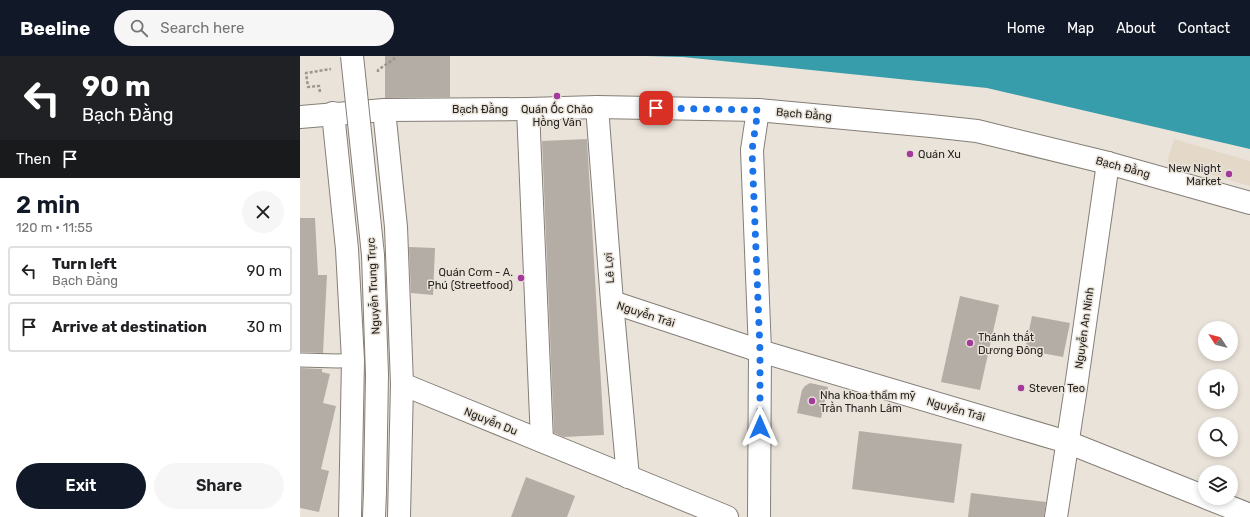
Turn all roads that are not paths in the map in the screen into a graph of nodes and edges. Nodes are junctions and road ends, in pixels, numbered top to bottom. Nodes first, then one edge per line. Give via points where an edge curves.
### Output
1 (344, 62) edge
2 (597, 108) junction
3 (528, 109) junction
4 (380, 110) junction
5 (758, 110) junction
6 (333, 113) junction
7 (300, 117) edge
8 (1108, 163) junction
9 (1250, 203) edge
10 (612, 302) junction
11 (760, 351) junction
12 (300, 360) edge
13 (353, 360) junction
14 (402, 384) junction
15 (542, 441) junction
16 (1067, 442) junction
17 (628, 476) junction
18 (1198, 495) edge
19 (1223, 505) edge
20 (1250, 516) edge
21 (350, 517) edge
22 (374, 517) edge
23 (400, 517) edge
24 (726, 517) edge
25 (759, 517) edge
26 (1056, 517) edge

1 - 22 street, Nguyễn Trung Trực, bridge via 363,150 373,255 377,375
2 - 3 street, Bạch Đằng
2 - 5 street, Bạch Đằng
2 - 10 street, Lê Lợi
3 - 4 street, Bạch Đằng
3 - 15 street
4 - 6 street, Bạch Đằng
4 - 14 street via 396,227
5 - 8 street, Bạch Đằng via 976,131
5 - 11 street via 752,150
6 - 7 street, Bạch Đằng
6 - 13 street via 347,250
8 - 9 street, Bạch Đằng
8 - 16 street, Nguyễn An Ninh
10 - 11 street, Nguyễn Trãi
10 - 17 street, Lê Lợi
11 - 16 street, Nguyễn Trãi
11 - 25 street
12 - 13 lane
13 - 21 street
14 - 15 street, Nguyễn Du
14 - 23 street
15 - 17 street, Nguyễn Du
16 - 18 street, Nguyễn Trãi
16 - 26 street, Nguyễn An Ninh
17 - 24 street, Nguyễn Du
19 - 20 street, Nguyễn Trãi

